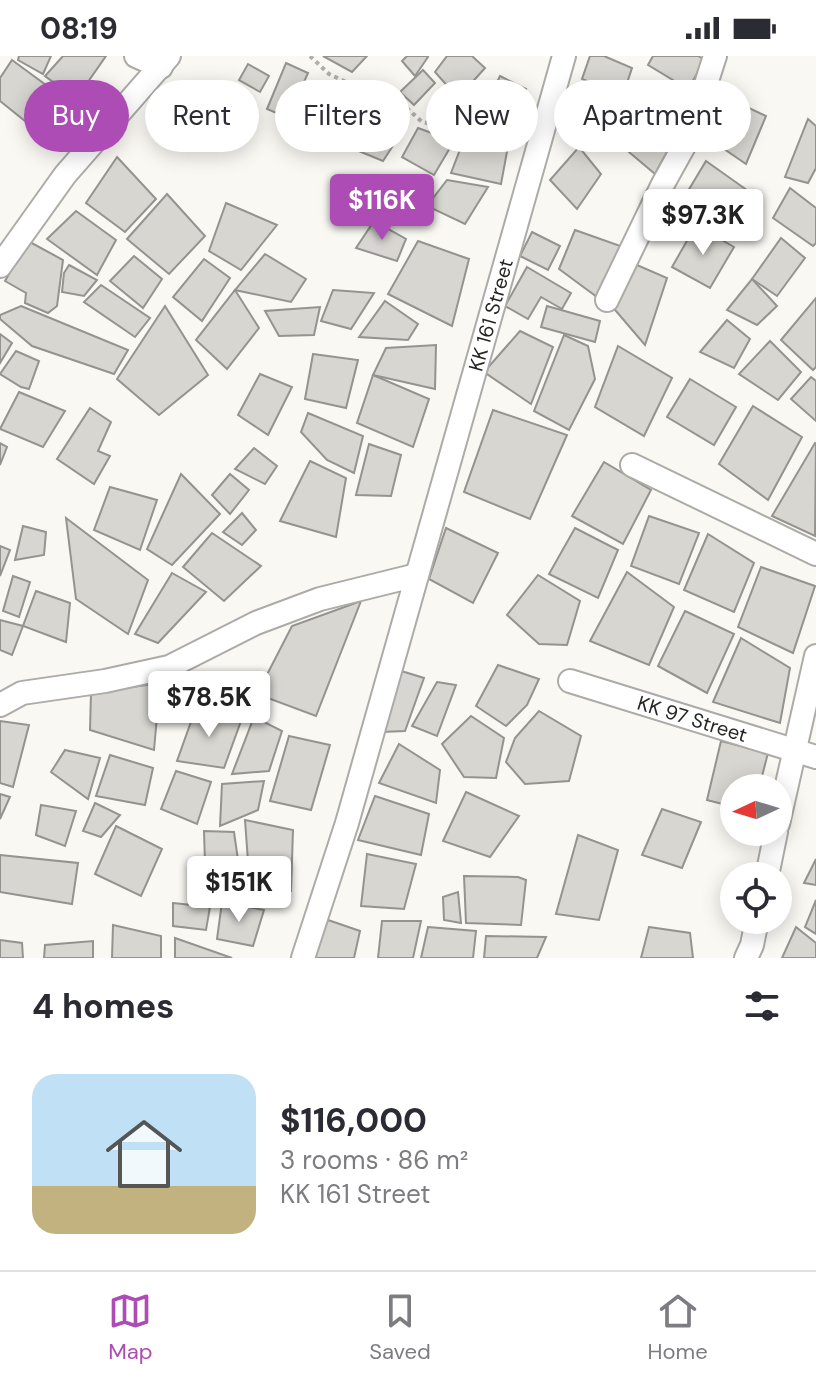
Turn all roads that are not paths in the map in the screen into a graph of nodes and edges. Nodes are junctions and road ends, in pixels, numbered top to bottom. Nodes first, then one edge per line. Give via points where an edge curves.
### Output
1 (136, 56) edge
2 (564, 56) edge
3 (715, 56) edge
4 (165, 62) edge
5 (0, 266) edge
6 (607, 300) dead end
7 (632, 465) dead end
8 (816, 554) edge
9 (417, 575) junction
10 (816, 656) edge
11 (570, 681) dead end
12 (0, 705) edge
13 (794, 751) junction
14 (816, 757) edge
15 (789, 774) edge
16 (754, 934) edge
17 (303, 958) edge
18 (746, 958) edge

1 - 4 street
2 - 9 street, KK 161 Street
3 - 6 street via 689,137
4 - 5 street via 65,175
7 - 8 street
9 - 12 street via 320,599 256,623 169,667 22,693
9 - 17 street, KK 161 Street
10 - 13 street
11 - 13 street, KK 97 Street
13 - 14 street, KK 97 Street
13 - 15 street
16 - 18 street

